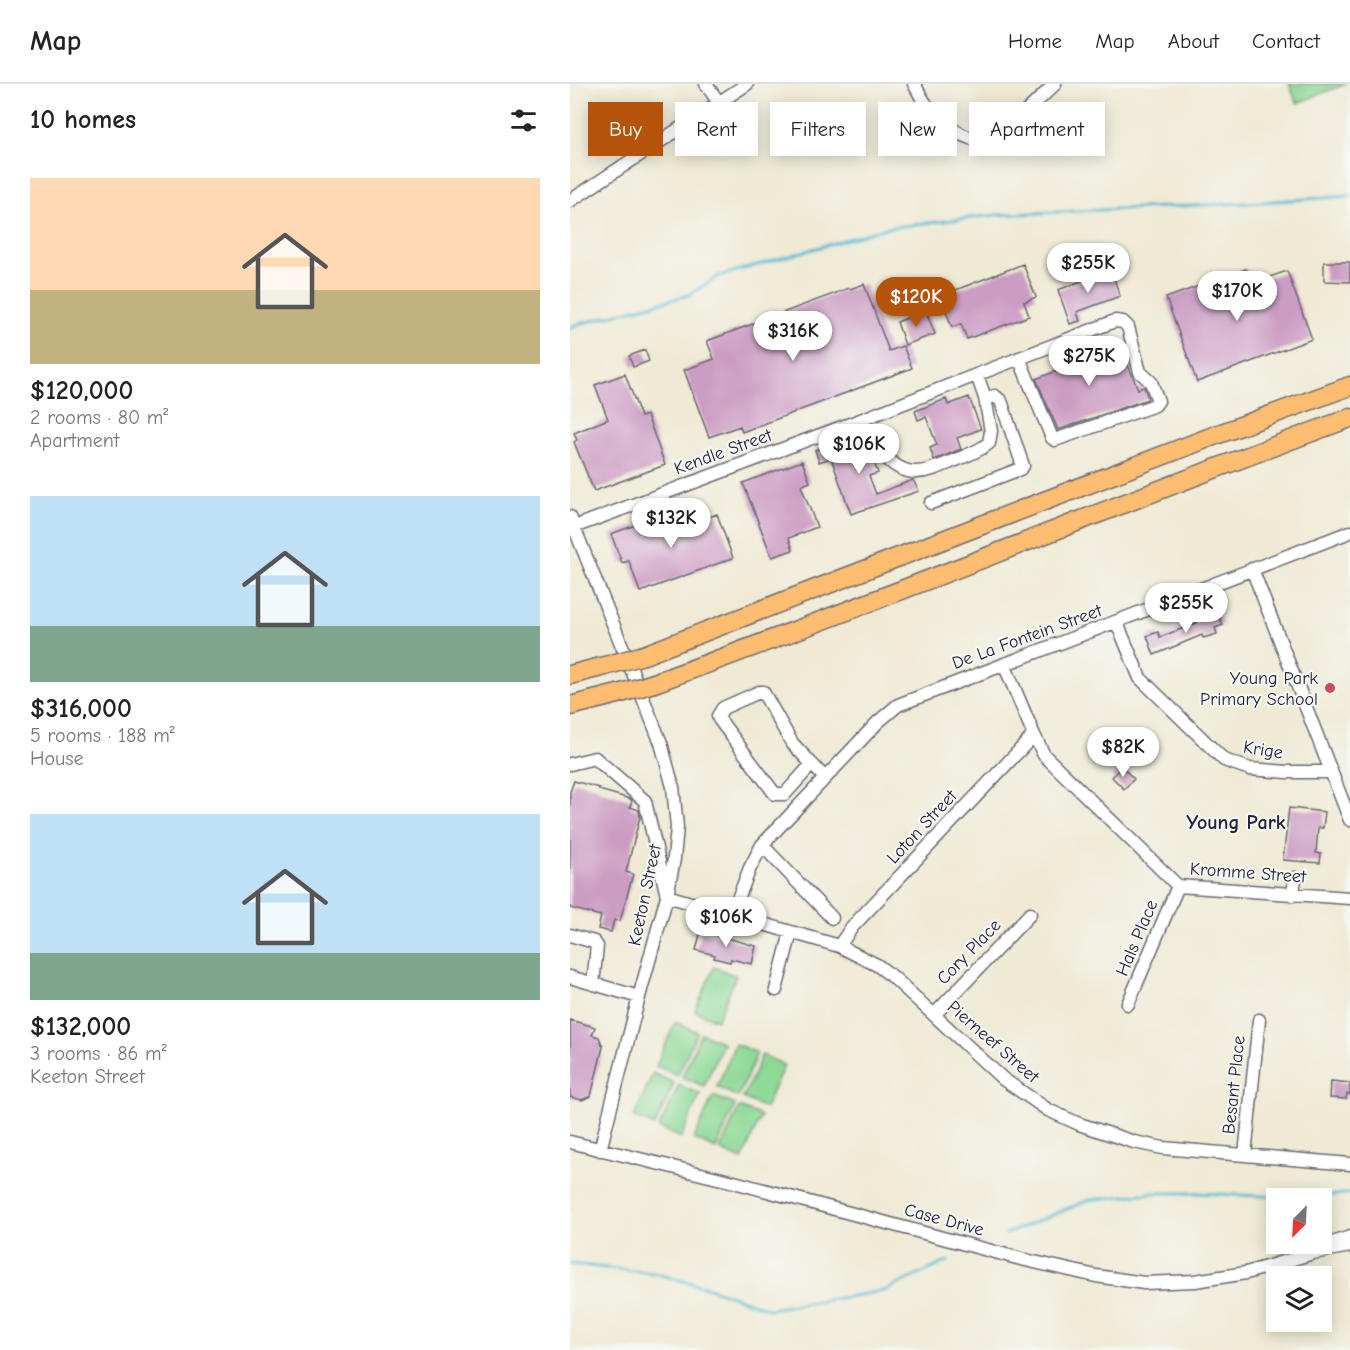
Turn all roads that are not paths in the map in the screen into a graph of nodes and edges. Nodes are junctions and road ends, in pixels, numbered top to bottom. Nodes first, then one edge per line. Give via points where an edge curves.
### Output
1 (706, 84) edge
2 (747, 84) edge
3 (914, 84) edge
4 (1055, 84) edge
5 (718, 102) edge
6 (720, 102) edge
7 (675, 132) edge
8 (570, 201) edge
9 (1019, 358) junction
10 (977, 375) junction
11 (1350, 386) edge
12 (985, 398) junction
13 (1350, 418) edge
14 (863, 419) junction
15 (931, 503) dead end
16 (572, 522) edge
17 (1350, 532) edge
18 (1252, 569) junction
19 (1117, 623) junction
20 (605, 662) junction
21 (1004, 664) junction
22 (570, 665) edge
23 (570, 675) edge
24 (570, 707) edge
25 (1034, 735) junction
26 (570, 764) edge
27 (812, 764) junction
28 (1330, 772) junction
29 (825, 778) junction
30 (1350, 820) edge
31 (762, 845) junction
32 (1295, 878) dead end
33 (1178, 886) junction
34 (1293, 895) junction
35 (667, 896) junction
36 (1350, 898) edge
37 (732, 914) junction
38 (1030, 914) dead end
39 (832, 918) dead end
40 (791, 932) junction
41 (570, 935) edge
42 (839, 946) junction
43 (570, 977) edge
44 (592, 984) junction
45 (776, 990) dead end
46 (639, 997) junction
47 (1128, 1004) dead end
48 (934, 1015) junction
49 (1259, 1020) dead end
50 (570, 1142) edge
51 (600, 1150) junction
52 (1245, 1155) junction
53 (1350, 1164) edge
54 (1350, 1237) edge
55 (1332, 1242) edge
56 (1350, 1246) edge
57 (1332, 1249) edge
58 (1310, 1254) edge

1 - 5 street
2 - 6 street
3 - 4 street via 926,105 950,129 986,140 1002,134
7 - 8 street
9 - 9 street, Kendle Street via 1121,321 1128,327 1140,372 1151,382 1158,401 1054,441
9 - 10 street, Kendle Street
10 - 12 street
10 - 14 street, Kendle Street
11 - 20 highway, bridge via 765,608
12 - 14 street via 991,431 989,443 934,469 918,472 902,469 884,454 869,435
12 - 15 street via 995,396 1001,401 1023,467
13 - 24 highway, bridge via 783,637 654,683
14 - 16 street, Kendle Street
16 - 35 street, Keeton Street via 661,743 673,787 677,827
17 - 18 street, De La Fontein Street
18 - 19 street, De La Fontein Street
18 - 28 street
19 - 21 street, De La Fontein Street
19 - 28 street, Krige via 1145,685 1224,759 1250,769
20 - 22 highway
20 - 23 highway
21 - 25 street, Kromme Street
21 - 29 street, De La Fontein Street via 892,709
25 - 33 street, Kromme Street via 1048,759
25 - 42 street, Loton Street via 852,927
26 - 35 street via 595,758 645,801
27 - 27 street via 789,739 763,692 720,712 719,719 775,794 785,794
27 - 29 street
28 - 30 street
29 - 31 street, De La Fontein Street
31 - 37 street, De La Fontein Street
31 - 39 street
32 - 34 street
33 - 34 street, Kromme Street
33 - 47 street, Hals Place
34 - 36 street, Kromme Street
35 - 37 street, Pierneef Street
35 - 46 street, Keeton Street
37 - 40 street, Pierneef Street
38 - 48 street, Cory Place
40 - 42 street, Pierneef Street
40 - 45 street
41 - 44 street via 597,946
42 - 48 street, Pierneef Street via 885,970
43 - 44 street
44 - 46 street
46 - 51 street, Keeton Street
48 - 52 street, Pierneef Street via 1019,1091 1079,1124 1163,1148
49 - 52 street, Besant Place
50 - 51 street, Case Drive
51 - 58 street, Case Drive via 1096,1276 1144,1282 1196,1281 1246,1273
52 - 53 street, Pierneef Street
54 - 55 street, Case Drive
56 - 57 street, Case Drive

